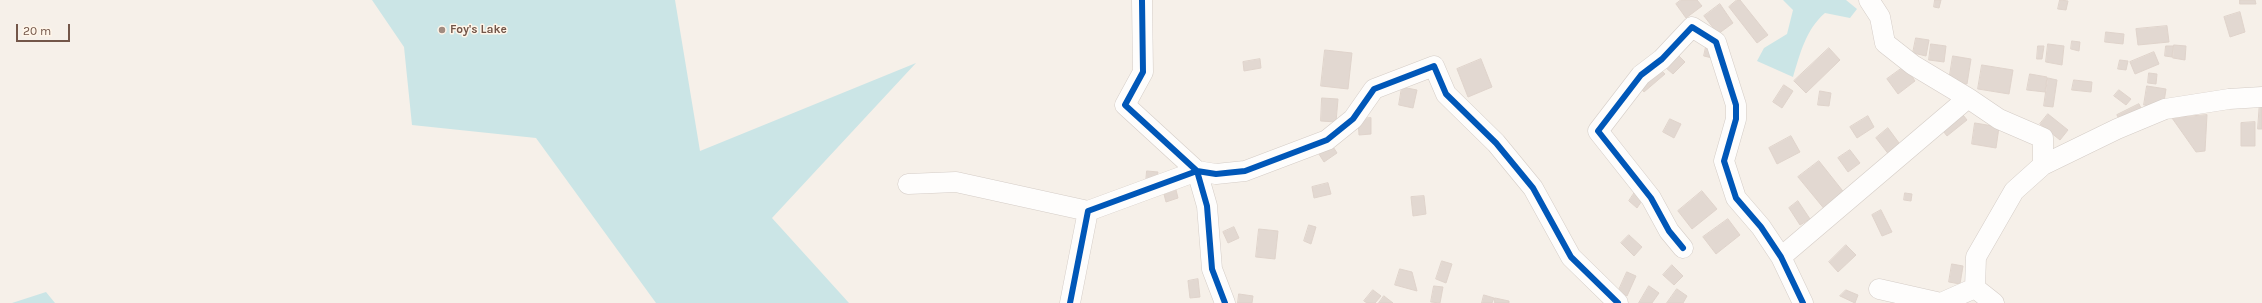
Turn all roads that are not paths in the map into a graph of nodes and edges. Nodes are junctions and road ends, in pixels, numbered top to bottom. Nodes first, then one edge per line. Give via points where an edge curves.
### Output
1 (1142, 0) edge
2 (1869, 0) edge
3 (2262, 97) edge
4 (1968, 98) junction
5 (2043, 165) junction
6 (1197, 171) junction
7 (908, 184) dead end
8 (1088, 211) junction
9 (1683, 248) dead end
10 (1781, 256) junction
11 (1975, 288) junction
12 (1879, 290) dead end
13 (1070, 303) edge
14 (1225, 303) edge
15 (1618, 303) edge
16 (1803, 303) edge
17 (1994, 303) edge

1 - 6 street via 1143,72 1125,106
2 - 4 street via 1880,17 1885,43 1913,65
3 - 5 street via 2229,99 2165,109
4 - 5 street via 1999,119 2042,138
4 - 10 street
5 - 11 street via 2014,191 1976,257
6 - 8 street
6 - 14 street via 1207,206 1212,269
6 - 15 street via 1216,174 1245,171 1327,140 1353,119 1374,89 1434,66 1446,94 1496,144 1533,188 1571,257
7 - 8 street via 956,182
8 - 13 street
9 - 10 street via 1669,231 1651,198 1598,131 1642,75 1662,60 1692,27 1716,42 1736,105 1736,119 1724,161 1736,198
10 - 16 street
11 - 12 street via 1941,303
11 - 17 street

